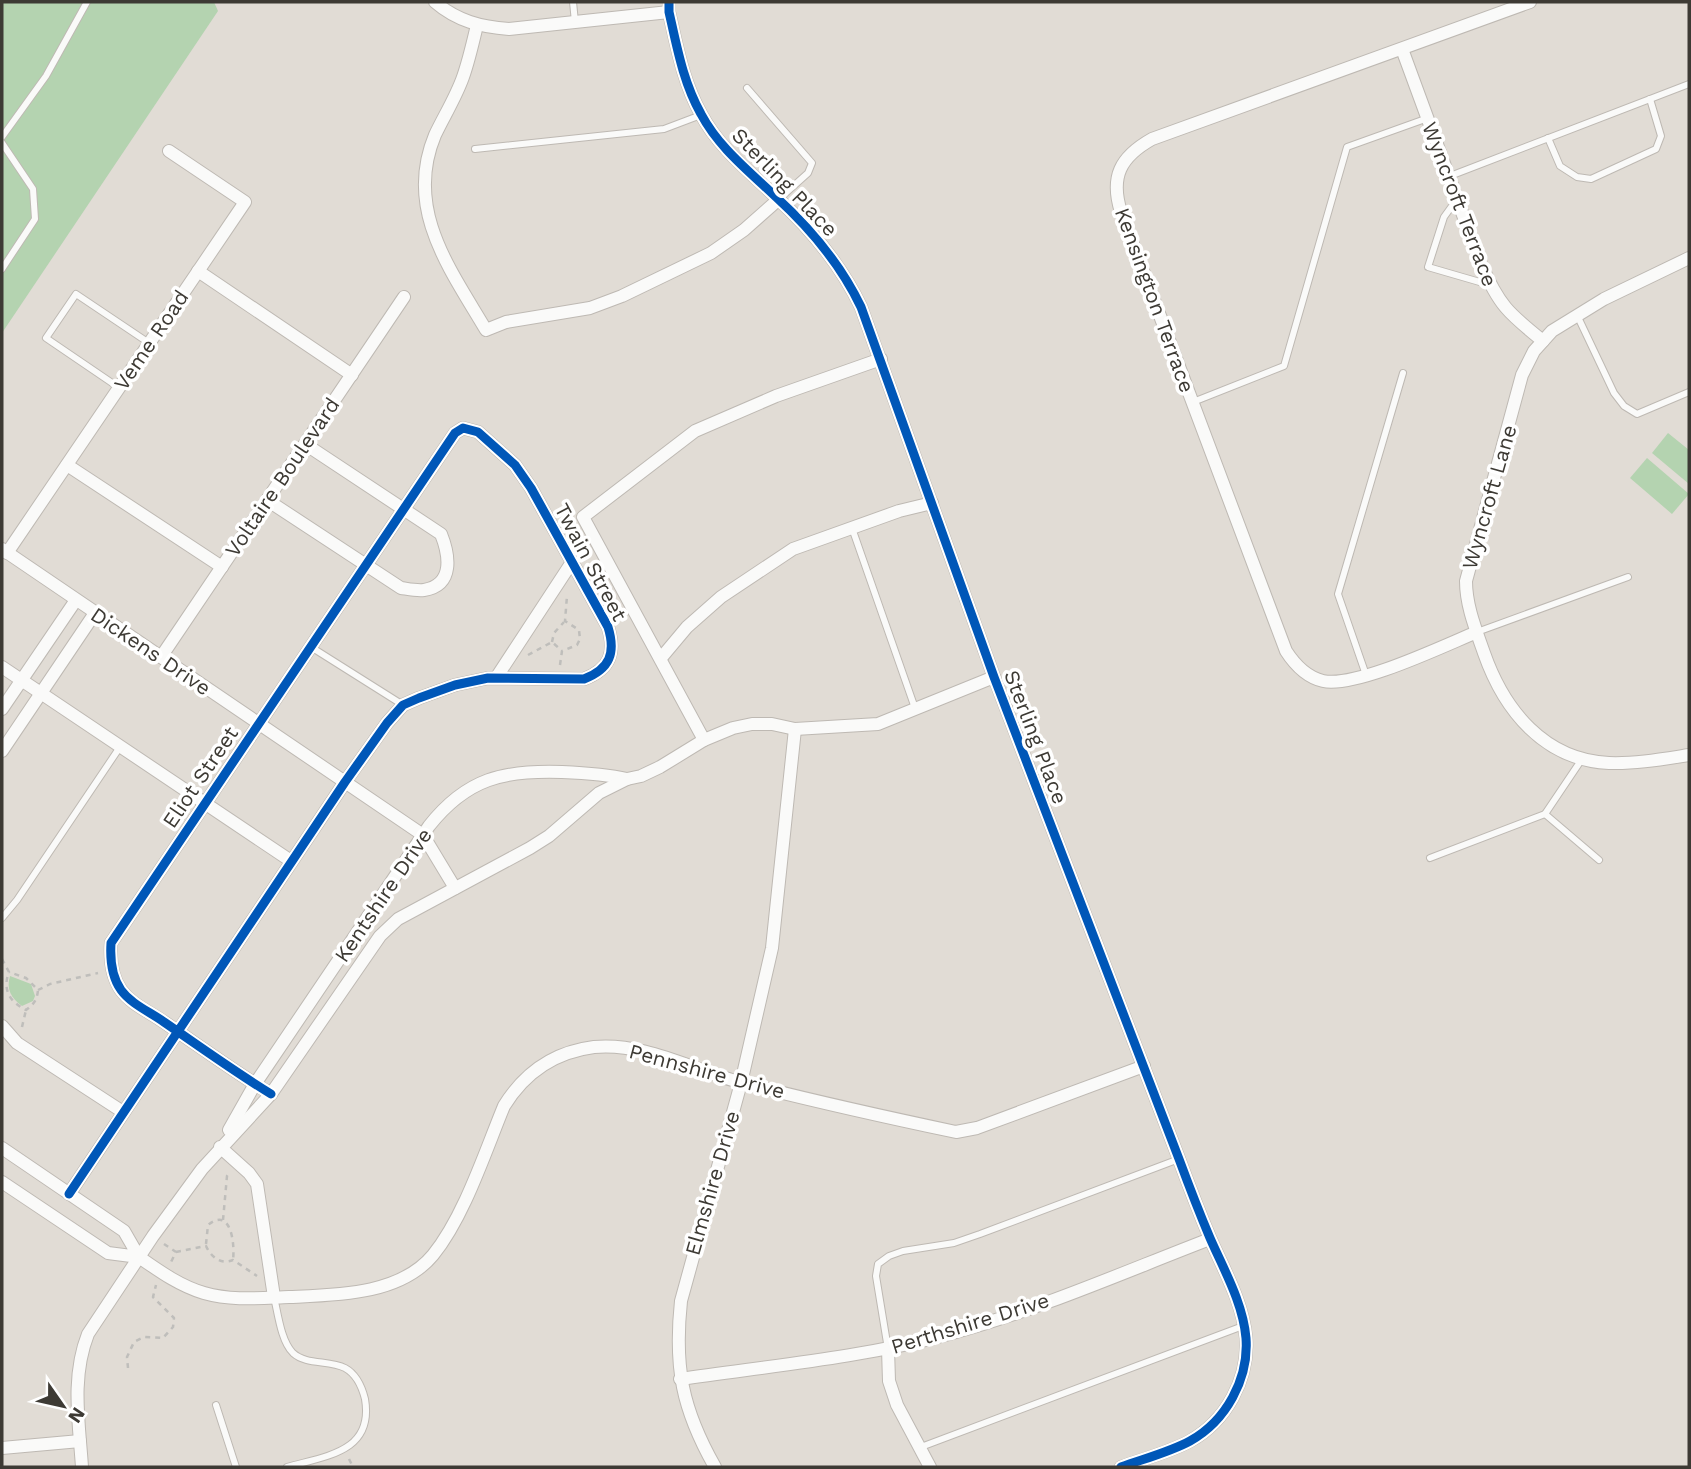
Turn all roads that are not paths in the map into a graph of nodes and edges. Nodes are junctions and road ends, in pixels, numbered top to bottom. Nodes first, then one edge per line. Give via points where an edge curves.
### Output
1 (87, 2) edge
2 (435, 2) edge
3 (573, 2) edge
4 (1530, 2) edge
5 (669, 7) edge
6 (575, 22) junction
7 (477, 25) junction
8 (1402, 49) junction
9 (1689, 84) edge
10 (747, 88) dead end
11 (1650, 99) junction
12 (701, 116) junction
13 (1428, 118) junction
14 (1548, 138) junction
15 (2, 140) edge
16 (475, 149) dead end
17 (169, 150) dead end
18 (1450, 176) junction
19 (1458, 197) junction
20 (779, 199) junction
21 (1689, 258) edge
22 (2, 269) edge
23 (198, 271) junction
24 (1490, 285) junction
25 (404, 297) dead end
26 (1577, 315) junction
27 (1543, 341) junction
28 (149, 343) junction
29 (881, 359) junction
30 (1403, 373) dead end
31 (352, 375) junction
32 (119, 388) junction
33 (1689, 391) edge
34 (1193, 402) junction
35 (450, 440) joint
36 (305, 444) junction
37 (67, 465) junction
38 (267, 500) junction
39 (932, 503) junction
40 (404, 508) junction
41 (852, 528) junction
42 (5, 551) edge
43 (572, 562) junction
44 (365, 566) junction
45 (222, 567) junction
46 (1628, 578) dead end
47 (76, 600) junction
48 (95, 613) junction
49 (1477, 632) junction
50 (311, 647) junction
51 (161, 657) junction
52 (661, 658) junction
53 (2, 667) edge
54 (1366, 675) junction
55 (994, 677) junction
56 (496, 678) junction
57 (21, 680) junction
58 (41, 693) junction
59 (403, 705) junction
60 (2, 709) edge
61 (916, 711) junction
62 (258, 723) junction
63 (795, 729) junction
64 (704, 740) junction
65 (120, 747) junction
66 (2, 751) edge
67 (1689, 754) edge
68 (1583, 758) junction
69 (627, 779) junction
70 (345, 782) junction
71 (204, 804) junction
72 (1545, 814) junction
73 (423, 835) junction
74 (1430, 858) dead end
75 (1599, 860) dead end
76 (291, 861) junction
77 (455, 888) junction
78 (2, 918) edge
79 (2, 1026) edge
80 (177, 1031) junction
81 (1144, 1066) junction
82 (741, 1083) junction
83 (255, 1084) junction
84 (271, 1094) junction
85 (123, 1112) junction
86 (220, 1147) junction
87 (2, 1149) edge
88 (1179, 1159) junction
89 (2, 1182) edge
90 (69, 1194) junction
91 (1210, 1239) junction
92 (139, 1256) junction
93 (274, 1297) junction
94 (1243, 1326) junction
95 (888, 1349) junction
96 (680, 1379) junction
97 (216, 1405) dead end
98 (80, 1441) junction
99 (2, 1448) edge
100 (919, 1448) junction
101 (79, 1467) edge
102 (236, 1467) edge
103 (287, 1467) edge
104 (715, 1467) edge
105 (930, 1467) edge
106 (1121, 1467) edge

1 - 15 lane via 46,76
2 - 7 street
3 - 6 lane
4 - 8 street, Kensington Terrace
5 - 6 street
5 - 12 street, Sterling Place via 682,72
6 - 7 street via 509,29
7 - 20 street via 463,79 426,165 425,194 428,221 440,252 486,330 590,308 622,296 711,253
8 - 13 street, Wyncroft Terrace
8 - 34 street, Kensington Terrace via 1152,139 1127,156 1119,170 1117,197
9 - 11 lane
10 - 20 lane via 812,163 808,173
11 - 14 lane
11 - 14 lane via 1661,136 1656,149 1591,179 1577,177 1560,166
12 - 16 lane via 664,129
12 - 20 street, Sterling Place via 732,157
13 - 18 street, Wyncroft Terrace
13 - 34 lane via 1347,147 1284,366
14 - 18 lane
15 - 22 lane via 33,189 35,219
17 - 23 street, Veme Road via 244,202
18 - 19 street, Wyncroft Terrace
19 - 24 street, Wyncroft Terrace
19 - 24 lane via 1444,217 1428,267
20 - 29 street, Sterling Place via 849,282
21 - 26 street, Wyncroft Lane
23 - 28 street, Veme Road
23 - 31 street
24 - 27 street, Wyncroft Terrace via 1511,316
25 - 31 street, Voltaire Boulevard
26 - 27 street, Wyncroft Lane
26 - 33 lane via 1623,406 1637,414
27 - 49 street, Wyncroft Lane via 1522,376 1466,580
28 - 32 street, Veme Road
28 - 32 lane via 76,294 46,338
29 - 39 street, Sterling Place
29 - 52 street via 695,431 583,517
30 - 54 lane via 1338,594
31 - 36 street, Voltaire Boulevard
32 - 37 street, Veme Road
34 - 54 street, Kensington Terrace via 1286,651 1295,665 1323,681
35 - 40 street, Eliot Street
35 - 43 street, Twain Street via 463,428 478,432 515,465
36 - 38 street, Voltaire Boulevard
36 - 40 street
37 - 42 street, Veme Road
37 - 45 street
38 - 44 street
38 - 45 street, Voltaire Boulevard
39 - 41 street
39 - 55 street, Sterling Place
40 - 44 street, Eliot Street
40 - 44 street via 441,534 449,554 448,571 425,590 401,588
41 - 52 street via 793,549 765,565 687,627
41 - 61 lane
42 - 47 street, Dickens Drive
43 - 56 street
43 - 56 street, Twain Street via 608,627 610,657 597,674 584,679
44 - 50 street, Eliot Street
45 - 51 street, Voltaire Boulevard
46 - 49 lane
47 - 48 street, Dickens Drive
47 - 57 street
48 - 51 street, Dickens Drive
48 - 58 street
49 - 54 street, Kensington Terrace
49 - 68 street, Wyncroft Lane via 1502,696 1518,718 1540,739
50 - 59 lane
50 - 62 street, Eliot Street
51 - 62 street, Dickens Drive
52 - 64 street
53 - 57 street
55 - 61 street, Kentshire Drive
55 - 81 street, Sterling Place
56 - 59 street, Twain Street via 455,685
57 - 58 street
57 - 60 street
58 - 65 street
58 - 66 street
59 - 70 street, Twain Street
61 - 63 street, Kentshire Drive via 877,724
62 - 70 street, Dickens Drive
62 - 71 street, Eliot Street
63 - 64 street, Kentshire Drive via 752,724
63 - 82 street, Elmshire Drive via 772,948
64 - 69 street, Kentshire Drive via 660,767
65 - 71 street
65 - 78 lane
67 - 68 street, Wyncroft Lane via 1624,763
68 - 72 lane
69 - 73 street, Kentshire Drive via 602,773 508,774 482,782 455,800
69 - 77 street, Kentshire Drive via 599,793 540,842
70 - 73 street, Dickens Drive
70 - 76 street, Twain Street
71 - 76 street
71 - 80 street, Eliot Street via 111,943 120,988
72 - 74 lane
72 - 75 lane
73 - 77 street, Dickens Drive
73 - 83 street, Kentshire Drive
76 - 80 street, Twain Street
77 - 84 street, Kentshire Drive via 411,911 380,936
79 - 85 street via 18,1043
80 - 83 street
80 - 85 street, Twain Street
81 - 82 street, Pennshire Drive via 956,1132
81 - 88 street, Sterling Place
82 - 93 street, Pennshire Drive via 628,1047 596,1047 556,1057 533,1071 512,1093 458,1213 423,1265 361,1292
82 - 96 street, Elmshire Drive via 681,1301
83 - 84 street
83 - 86 street, Kentshire Drive
84 - 86 street, Kentshire Drive
85 - 90 street, Twain Street
86 - 92 street, Kentshire Drive
86 - 93 street via 257,1184
87 - 90 street, Pennshire Drive
88 - 91 street, Sterling Place
88 - 95 lane via 954,1243 889,1255 878,1264 876,1276
89 - 92 street, Pennshire Drive via 108,1253
90 - 92 street, Pennshire Drive via 124,1231
91 - 94 street, Sterling Place
91 - 95 street, Perthshire Drive via 999,1318
92 - 93 street, Pennshire Drive via 200,1292 238,1299
92 - 98 street, Kentshire Drive via 81,1351 76,1380
93 - 103 lane via 291,1352 346,1369 363,1390 365,1403 365,1421 356,1442
94 - 100 lane
94 - 106 street, Sterling Place via 1246,1339 1237,1390 1221,1416 1191,1440
95 - 96 street, Perthshire Drive
95 - 100 street via 889,1381
96 - 104 street, Elmshire Drive via 701,1443
97 - 102 lane
98 - 99 street
98 - 101 street, Kentshire Drive
100 - 105 street

